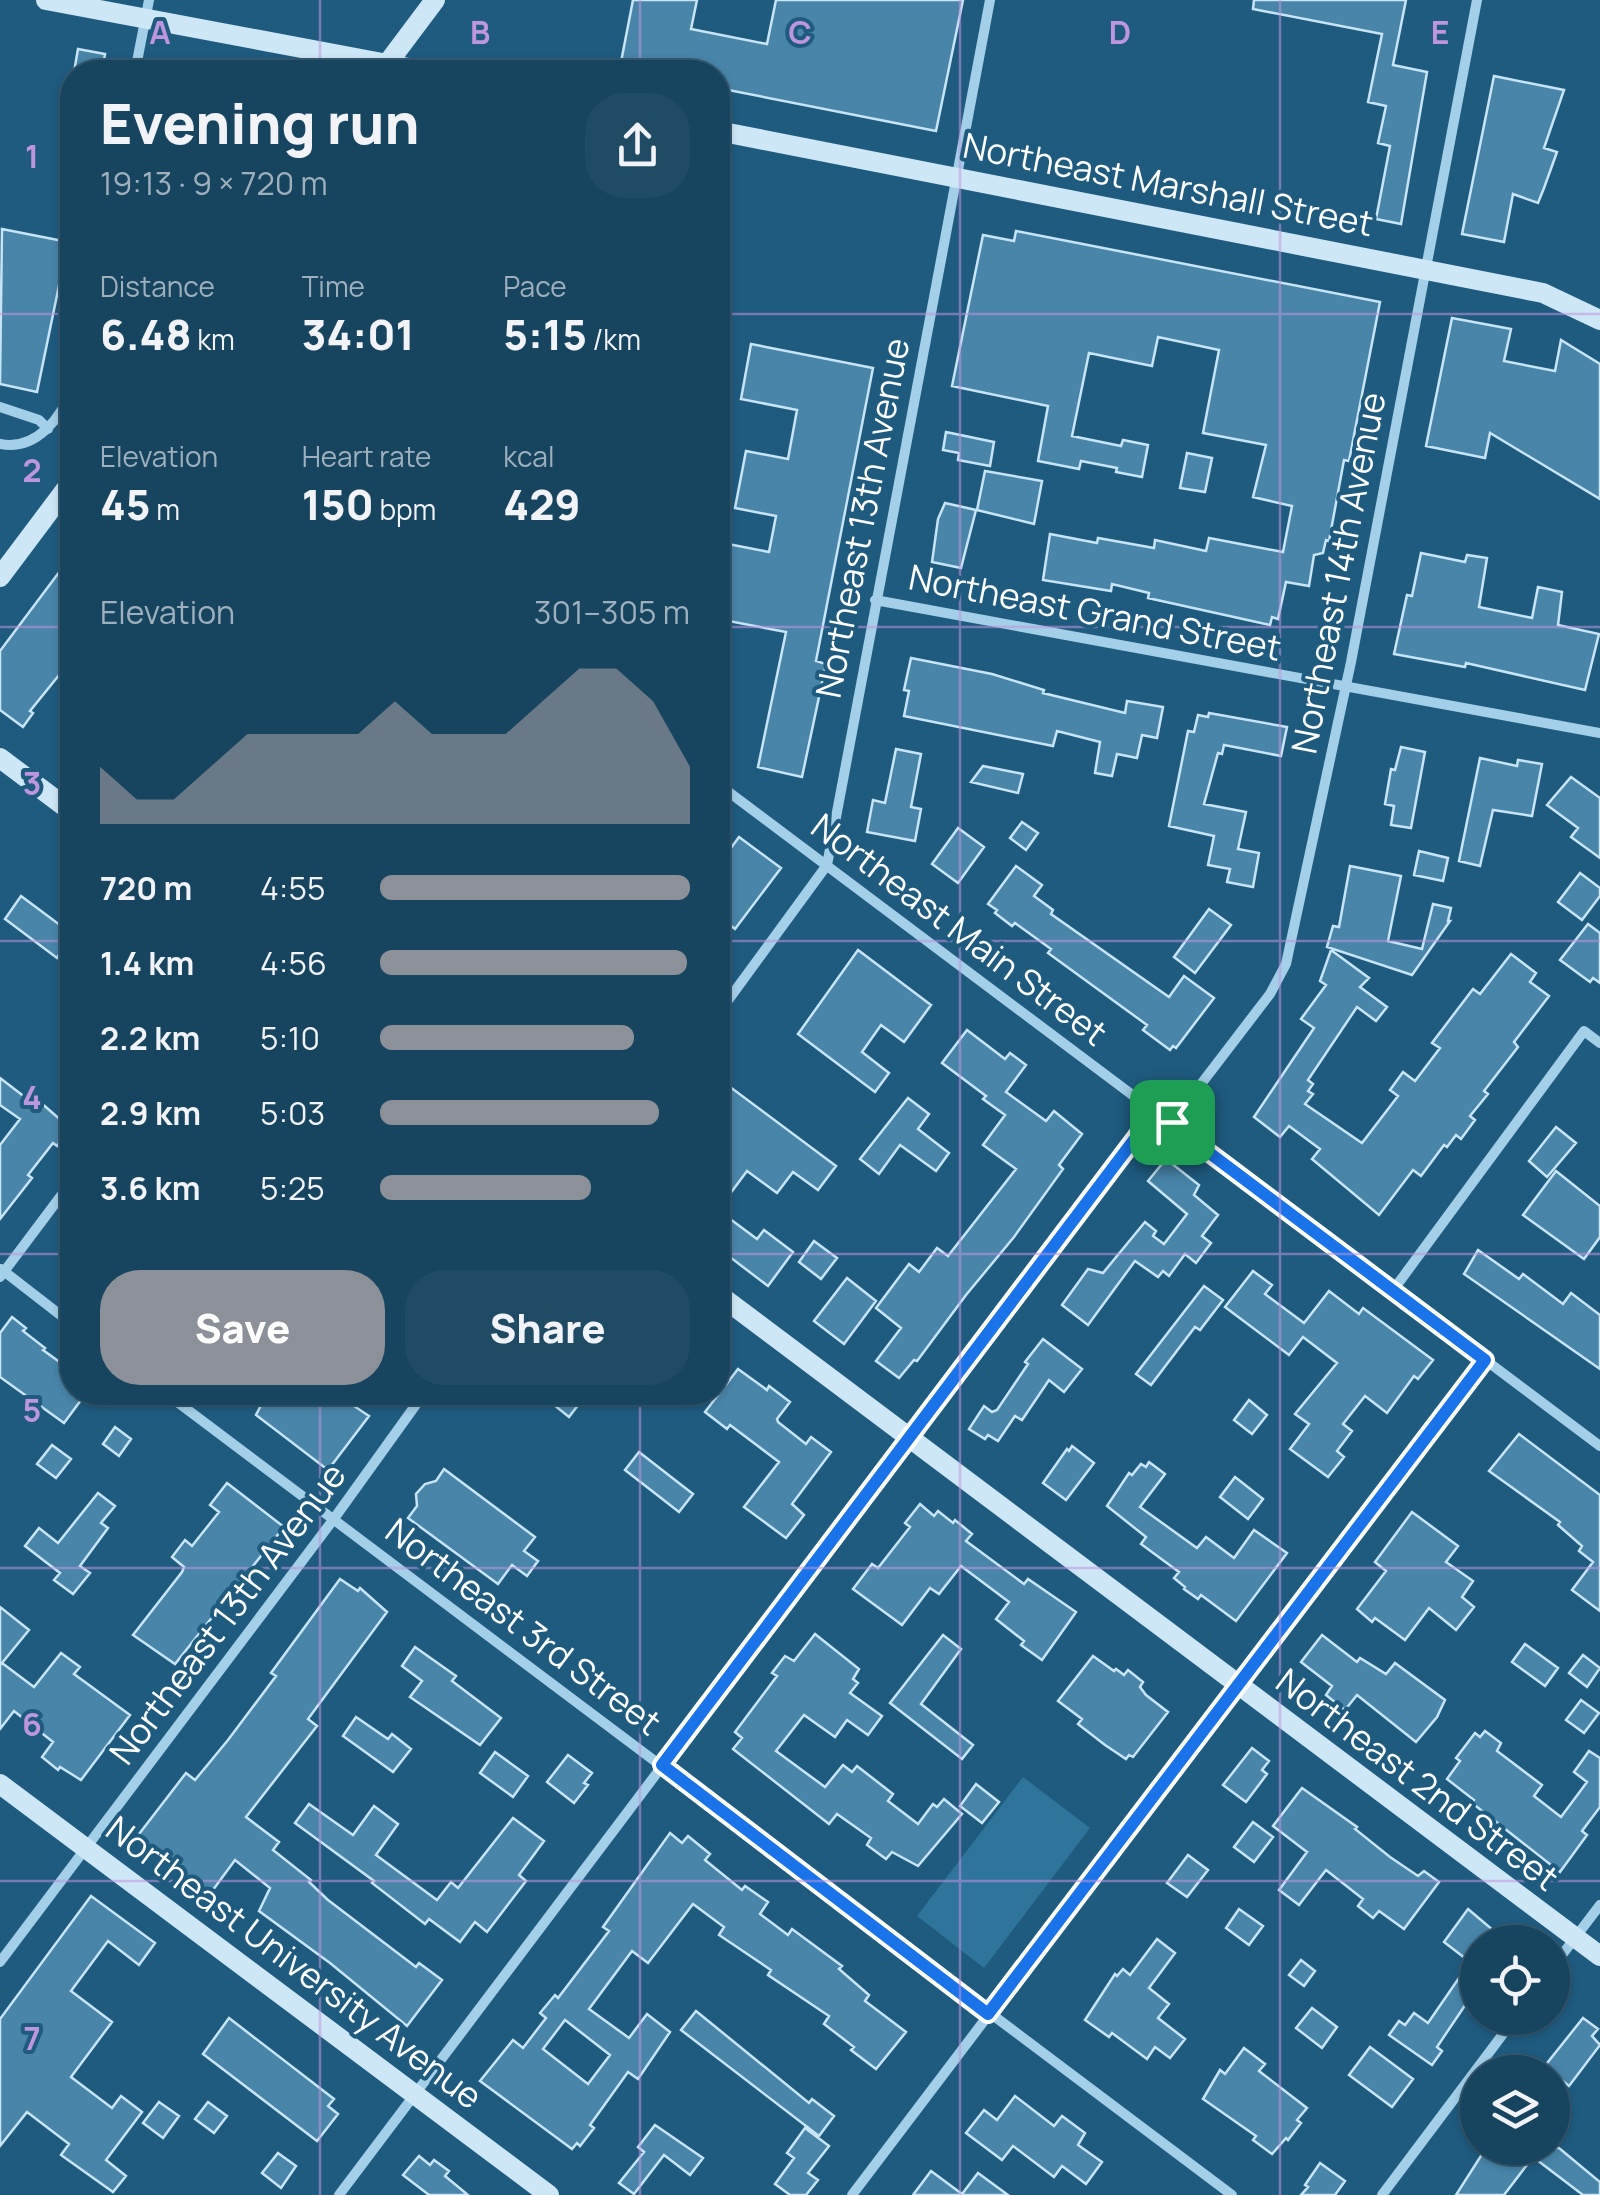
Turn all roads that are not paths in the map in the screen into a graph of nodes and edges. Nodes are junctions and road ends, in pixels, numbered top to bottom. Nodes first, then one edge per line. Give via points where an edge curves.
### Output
1 (46, 0) edge
2 (436, 0) edge
3 (990, 0) edge
4 (1477, 0) edge
5 (148, 9) edge
6 (137, 60) edge
7 (352, 60) edge
8 (390, 60) edge
9 (730, 134) edge
10 (955, 176) junction
11 (1426, 269) junction
12 (1600, 320) edge
13 (0, 406) edge
14 (60, 412) edge
15 (48, 430) junction
16 (0, 444) edge
17 (60, 497) edge
18 (0, 577) edge
19 (876, 600) junction
20 (1345, 688) junction
21 (1600, 733) edge
22 (0, 758) edge
23 (730, 793) edge
24 (60, 803) edge
25 (827, 865) junction
26 (730, 998) edge
27 (1600, 1043) edge
28 (1155, 1112) junction
29 (1172, 1122) junction
30 (60, 1196) edge
31 (1, 1272) edge
32 (1394, 1289) junction
33 (730, 1303) edge
34 (60, 1315) edge
35 (1485, 1360) junction
36 (181, 1405) edge
37 (416, 1405) edge
38 (911, 1438) junction
39 (1600, 1446) edge
40 (333, 1520) junction
41 (1238, 1687) junction
42 (662, 1765) junction
43 (0, 1784) edge
44 (86, 1849) junction
45 (1600, 1905) edge
46 (1576, 1938) junction
47 (1570, 1946) edge
48 (1600, 1956) edge
49 (0, 1962) edge
50 (988, 2014) junction
51 (1503, 2035) edge
52 (415, 2094) junction
53 (338, 2195) edge
54 (549, 2195) edge
55 (852, 2195) edge
56 (1232, 2195) edge
57 (1382, 2195) edge

1 - 5 street
2 - 8 street
3 - 10 street, Northeast 13th Avenue
4 - 11 street, Northeast 14th Avenue
5 - 6 street
5 - 7 street
9 - 10 street, Northeast Marshall Street
10 - 11 street, Northeast Marshall Street
10 - 19 street, Northeast 13th Avenue
11 - 12 street, Northeast Marshall Street via 1544,293
11 - 20 street, Northeast 14th Avenue
13 - 15 street
14 - 15 street
15 - 16 street via 31,442
17 - 18 street
19 - 20 street, Northeast Grand Street
19 - 25 street, Northeast 13th Avenue
20 - 21 street, Northeast Grand Street
20 - 29 street, Northeast 14th Avenue via 1286,964
22 - 24 street
23 - 25 street, Northeast Main Street
25 - 26 street, Northeast 13th Avenue
25 - 28 street, Northeast Main Street
27 - 32 street via 1584,1031
28 - 29 street, Northeast Main Street
28 - 38 street
29 - 32 street, Northeast Main Street
30 - 31 street
31 - 34 street
32 - 35 street, Northeast Main Street
33 - 38 street, Northeast 2nd Street
35 - 39 street, Northeast Main Street
35 - 41 street
36 - 40 street, Northeast 3rd Street
37 - 40 street, Northeast 13th Avenue
38 - 41 street, Northeast 2nd Street
38 - 42 street
40 - 42 street, Northeast 3rd Street
40 - 44 street, Northeast 13th Avenue
41 - 46 street, Northeast 2nd Street
41 - 50 street
42 - 50 street, Northeast 3rd Street
42 - 52 street
43 - 44 street, Northeast University Avenue
44 - 49 street, Northeast 13th Avenue
44 - 52 street, Northeast University Avenue
45 - 46 street
46 - 47 street
46 - 48 street, Northeast 2nd Street
50 - 55 street
50 - 56 street, Northeast 3rd Street
51 - 57 street
52 - 53 street
52 - 54 street, Northeast University Avenue

